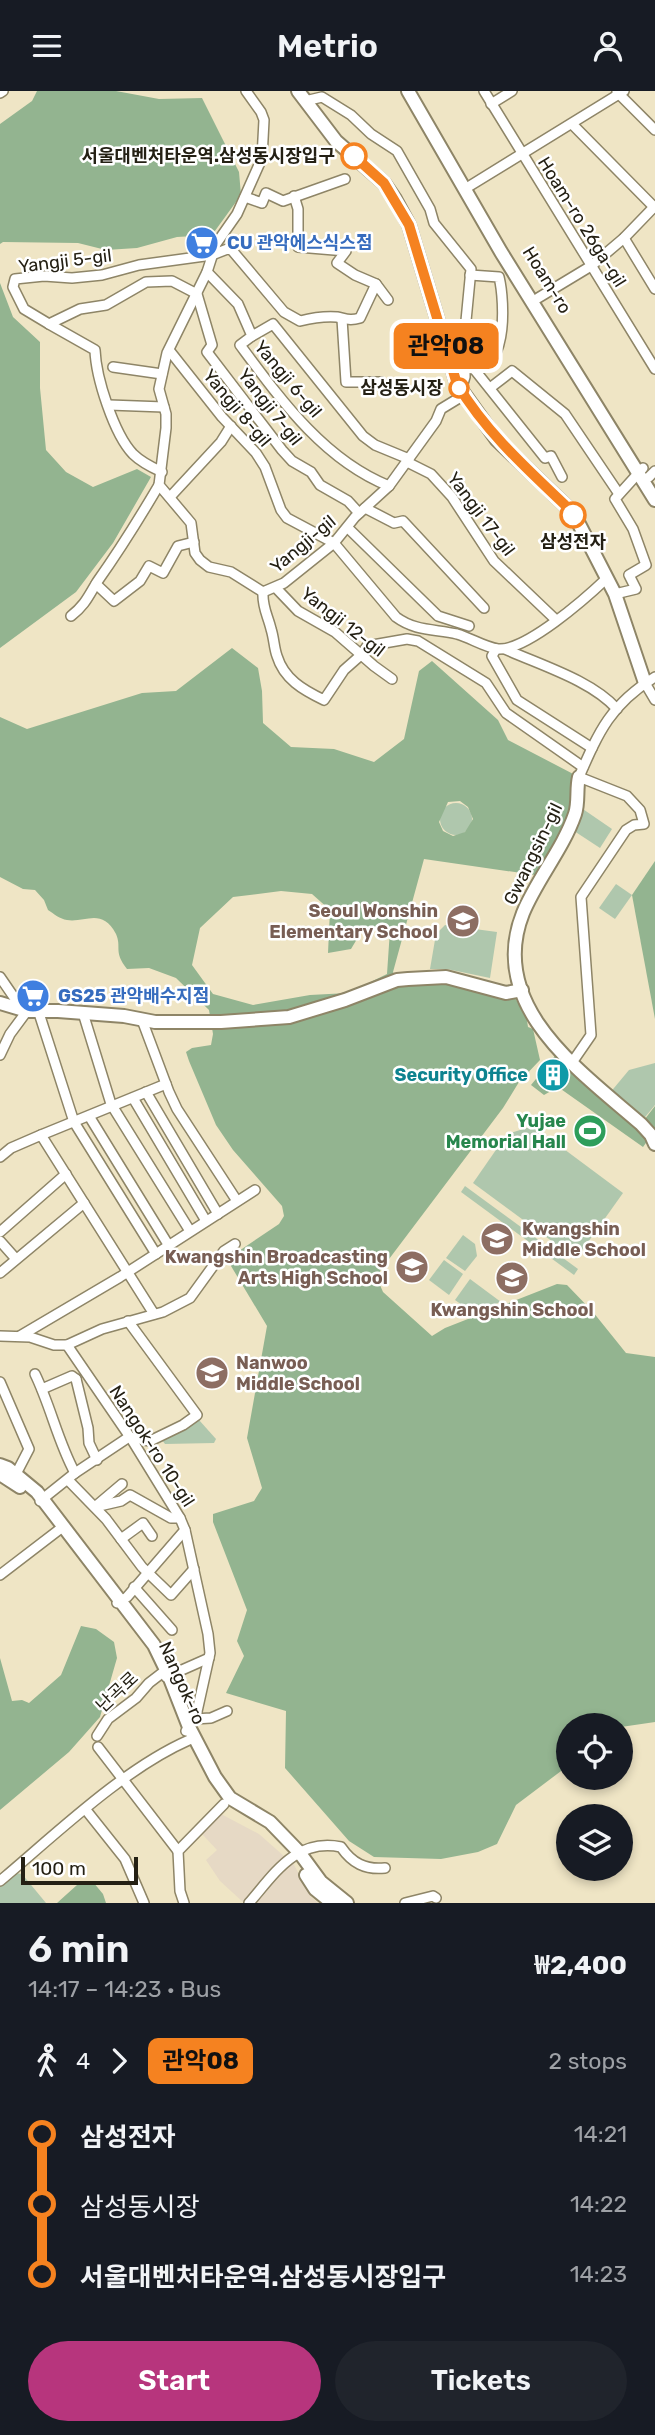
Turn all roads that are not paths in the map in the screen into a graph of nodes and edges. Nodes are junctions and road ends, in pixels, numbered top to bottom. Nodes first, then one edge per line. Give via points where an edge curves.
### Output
1 (246, 91) edge
2 (410, 91) edge
3 (484, 91) edge
4 (512, 91) edge
5 (620, 92) edge
6 (302, 96) edge
7 (491, 104) junction
8 (572, 124) junction
9 (654, 126) edge
10 (522, 155) junction
11 (345, 179) dead end
12 (468, 187) junction
13 (244, 197) junction
14 (294, 197) junction
15 (655, 207) edge
16 (624, 238) junction
17 (212, 255) junction
18 (592, 265) junction
19 (207, 272) junction
20 (470, 275) junction
21 (376, 284) junction
22 (655, 289) edge
23 (197, 294) junction
24 (538, 298) junction
25 (388, 300) dead end
26 (342, 319) junction
27 (49, 324) junction
28 (252, 336) junction
29 (169, 350) junction
30 (113, 367) dead end
31 (469, 368) junction
32 (655, 369) edge
33 (163, 374) junction
34 (381, 382) dead end
35 (490, 388) junction
36 (462, 392) junction
37 (109, 405) junction
38 (164, 407) junction
39 (231, 426) junction
40 (408, 460) junction
41 (162, 472) junction
42 (648, 475) edge
43 (562, 477) dead end
44 (159, 485) junction
45 (389, 486) junction
46 (619, 493) junction
47 (170, 497) junction
48 (655, 500) edge
49 (362, 511) junction
50 (348, 528) junction
51 (194, 542) junction
52 (334, 543) junction
53 (606, 579) junction
54 (96, 584) junction
55 (276, 588) junction
56 (263, 592) junction
57 (615, 594) junction
58 (484, 608) dead end
59 (71, 616) dead end
60 (556, 619) junction
61 (469, 625) dead end
62 (500, 649) junction
63 (361, 655) junction
64 (392, 679) dead end
65 (650, 680) edge
66 (655, 700) edge
67 (617, 709) junction
68 (592, 748) junction
69 (581, 772) junction
70 (0, 977) edge
71 (522, 991) junction
72 (0, 1003) edge
73 (29, 1010) junction
74 (83, 1013) junction
75 (142, 1020) junction
76 (0, 1055) edge
77 (572, 1063) junction
78 (166, 1084) junction
79 (146, 1092) junction
80 (133, 1098) junction
81 (113, 1107) junction
82 (89, 1117) junction
83 (74, 1122) junction
84 (41, 1135) junction
85 (655, 1144) edge
86 (0, 1157) edge
87 (66, 1174) junction
88 (255, 1191) dead end
89 (237, 1202) junction
90 (84, 1203) junction
91 (218, 1214) junction
92 (206, 1221) junction
93 (190, 1231) junction
94 (0, 1232) edge
95 (0, 1241) edge
96 (236, 1244) dead end
97 (169, 1246) junction
98 (156, 1254) junction
99 (16, 1259) junction
100 (128, 1272) junction
101 (0, 1273) edge
102 (154, 1314) junction
103 (128, 1321) junction
104 (0, 1336) edge
105 (20, 1336) junction
106 (67, 1345) junction
107 (35, 1374) dead end
108 (87, 1375) junction
109 (76, 1379) junction
110 (0, 1382) edge
111 (42, 1389) junction
112 (129, 1437) junction
113 (97, 1460) junction
114 (0, 1465) edge
115 (0, 1475) edge
116 (16, 1475) junction
117 (72, 1476) junction
118 (122, 1484) dead end
119 (41, 1501) junction
120 (95, 1507) junction
121 (180, 1518) junction
122 (60, 1529) junction
123 (185, 1530) junction
124 (152, 1536) dead end
125 (121, 1539) junction
126 (194, 1569) junction
127 (147, 1572) junction
128 (0, 1576) edge
129 (134, 1587) junction
130 (119, 1602) junction
131 (172, 1630) dead end
132 (209, 1658) junction
133 (165, 1676) junction
134 (227, 1711) dead end
135 (189, 1729) junction
136 (97, 1736) dead end
137 (98, 1747) dead end
138 (123, 1780) junction
139 (224, 1804) junction
140 (86, 1810) junction
141 (177, 1851) junction
142 (296, 1853) junction
143 (385, 1868) dead end
144 (0, 1881) edge
145 (436, 1898) dead end
146 (144, 1903) edge
147 (184, 1903) edge
148 (249, 1903) edge
149 (331, 1903) edge
150 (347, 1903) edge
151 (405, 1903) edge

1 - 13 street via 264,120 262,158
2 - 12 main road, Hoam-ro
2 - 42 main road via 501,252
3 - 7 street, Hoam-ro 26ga-gil
4 - 7 street
5 - 8 street
5 - 9 street
6 - 20 street via 322,97 397,151 434,223 471,269
6 - 36 main road via 336,141 384,183 395,199 409,225
7 - 10 street, Hoam-ro 26ga-gil
8 - 10 street
8 - 15 street
10 - 12 street
10 - 18 street, Hoam-ro 26ga-gil
11 - 14 street
12 - 24 main road, Hoam-ro
13 - 14 street via 262,203 266,193 283,201
13 - 17 street
14 - 21 street via 298,247 346,251 337,263
15 - 16 street
16 - 18 street
16 - 22 street
17 - 19 street
17 - 26 street via 230,248 284,312 300,321
17 - 27 street, Yangji 5-gil via 102,275 15,279 13,287 24,309
18 - 24 street
18 - 32 street, Hoam-ro 26ga-gil
19 - 23 street
19 - 28 street, Yangji 6-gil via 238,304
20 - 31 street
20 - 31 street via 499,277 503,321 497,354 487,365
21 - 25 street
21 - 26 street via 360,318
23 - 27 street via 172,281 146,282 106,305 80,309
23 - 29 street
23 - 49 street, Yangji 7-gil via 212,345 208,352 282,450 320,485
24 - 42 main road, Hoam-ro
26 - 34 street via 346,382
27 - 37 street via 95,350
28 - 40 street, Yangji 17-gil via 273,324 363,436
28 - 45 street, Yangji 6-gil via 240,345 297,417 347,465
29 - 33 street
29 - 39 street, Yangji 8-gil
30 - 33 street
31 - 35 street
31 - 36 street
33 - 38 street via 159,389
35 - 43 street via 545,459 551,456
35 - 46 street via 512,371 543,394 565,414
36 - 40 street, Yangji-gil via 441,409
36 - 53 main road via 497,440 566,506
37 - 38 street
37 - 41 street via 117,430 132,453
38 - 41 street
39 - 47 street
39 - 52 street, Yangji 8-gil via 265,467 287,518
40 - 45 street, Yangji-gil
40 - 60 street, Yangji 17-gil via 431,474 452,496 494,561
41 - 44 street
42 - 46 street
42 - 48 main road
44 - 47 street, Yangji-gil
44 - 54 street
45 - 49 street, Yangji-gil
46 - 57 street via 615,499 646,565 629,575 636,589
47 - 51 street, Yangji-gil via 191,523
49 - 50 street, Yangji-gil
49 - 58 street, Yangji 7-gil via 394,523 403,521
50 - 52 street, Yangji-gil
50 - 61 street via 438,616
51 - 54 street via 178,546 163,573 149,566 140,581 114,601
51 - 56 street, Yangji-gil via 195,553 209,567 232,572
52 - 55 street, Yangji-gil
52 - 62 street via 407,625
53 - 57 main road
53 - 60 street
54 - 59 street via 84,606
55 - 56 street, Yangji-gil
55 - 63 street, Yangji 12-gil via 298,611 335,632
56 - 63 street via 277,658 298,686 324,700 344,670
57 - 65 main road
60 - 62 street via 527,640
62 - 67 street via 572,680 608,699
62 - 68 street via 492,656 517,699
63 - 64 street, Yangji 12-gil
63 - 69 street via 367,646 418,641 486,683 506,713
65 - 66 street
65 - 67 street, Gwangsin-gil
67 - 68 street, Gwangsin-gil via 605,721
68 - 69 street, Gwangsin-gil
69 - 71 main road, Gwangsin-gil via 575,813 517,932 513,967
69 - 77 street via 627,796 640,810 644,824 627,829 581,897 592,1035
70 - 73 street
71 - 75 main road via 506,993 446,977 408,979 289,1017 189,1023
71 - 77 main road, Gwangsin-gil via 527,1007
72 - 73 main road
73 - 74 main road
73 - 76 street
73 - 83 street
74 - 75 main road
74 - 81 street
75 - 78 street
77 - 85 main road, Gwangsin-gil via 640,1124
78 - 79 street
78 - 89 street
79 - 80 street
79 - 91 street
80 - 81 street
80 - 92 street
81 - 82 street
81 - 93 street
82 - 83 street
82 - 97 street
83 - 84 street
83 - 98 street
84 - 86 street
84 - 87 street
87 - 90 street
87 - 94 street
88 - 89 street
89 - 91 street
90 - 99 street
90 - 100 street
91 - 92 street
92 - 93 street
93 - 97 street
95 - 99 street
96 - 102 street via 224,1251 190,1298
97 - 98 street
98 - 100 street
99 - 101 street
100 - 102 street
100 - 105 street
102 - 103 street
103 - 106 street
103 - 112 street via 197,1415 150,1441
104 - 105 street
105 - 106 street
106 - 108 street, Nangok-ro 10-gil
107 - 111 street
108 - 109 street
108 - 112 street, Nangok-ro 10-gil
109 - 111 street via 72,1376
109 - 113 street
110 - 116 street via 29,1449
111 - 117 street
112 - 113 street
112 - 121 street, Nangok-ro 10-gil
113 - 117 street
114 - 116 main road, Nangok-ro
115 - 119 main road, Nangok-ro
116 - 119 main road, Nangok-ro
117 - 119 street
117 - 120 street
118 - 120 street
119 - 122 main road, Nangok-ro
119 - 130 main road, Nangok-ro
120 - 121 street via 130,1495 171,1518
120 - 125 street
121 - 123 street, Nangok-ro 10-gil
122 - 128 street
122 - 130 main road, Nangok-ro
123 - 126 street, Nangok-ro 10-gil
123 - 127 street
124 - 125 street via 143,1523
125 - 127 street
126 - 127 street via 171,1595
126 - 132 street, Nangok-ro 10-gil
127 - 129 street
129 - 130 street
129 - 131 street
130 - 133 main road, Nangok-ro
132 - 133 street, 난곡로
132 - 135 street, Nangok-ro 10-gil
133 - 135 main road, Nangok-ro
133 - 136 street, 난곡로 via 149,1683 108,1719
134 - 135 street
135 - 138 street
135 - 139 main road, Nangok-ro via 209,1783
135 - 142 main road, Nangok-ro via 230,1798 270,1822
137 - 138 street
138 - 140 street
138 - 141 street
139 - 141 street
139 - 142 main road, Nangok-ro via 265,1827
140 - 144 street
140 - 146 street via 125,1859
141 - 147 street
142 - 143 street via 336,1845 365,1868
142 - 148 street
142 - 149 main road, Nangok-ro via 316,1889
142 - 150 main road, Nangok-ro
145 - 151 street

